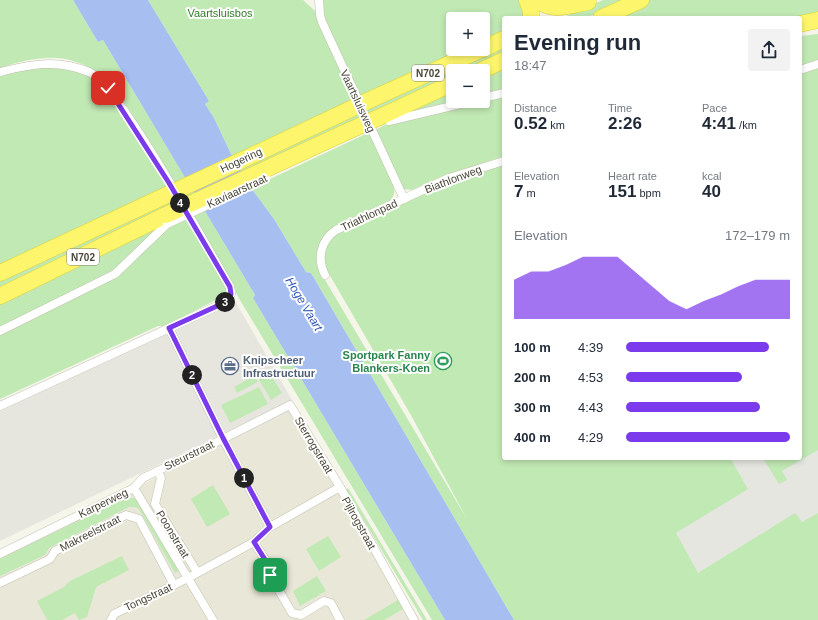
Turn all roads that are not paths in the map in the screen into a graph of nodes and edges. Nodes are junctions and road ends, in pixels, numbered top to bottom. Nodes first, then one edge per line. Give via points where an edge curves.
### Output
1 (319, 0) edge
2 (527, 0) edge
3 (538, 0) edge
4 (640, 0) edge
5 (591, 1) edge
6 (614, 15) edge
7 (530, 16) edge
8 (557, 16) edge
9 (818, 20) edge
10 (802, 24) edge
11 (818, 30) edge
12 (802, 33) edge
13 (502, 40) edge
14 (490, 46) edge
15 (467, 56) edge
16 (502, 61) edge
17 (818, 64) edge
18 (490, 66) edge
19 (802, 69) edge
20 (0, 72) edge
21 (446, 87) edge
22 (502, 93) edge
23 (490, 96) edge
24 (446, 108) edge
25 (383, 120) junction
26 (502, 162) edge
27 (404, 199) junction
28 (167, 220) junction
29 (0, 273) edge
30 (325, 275) dead end
31 (0, 296) edge
32 (169, 328) junction
33 (0, 331) edge
34 (0, 406) edge
35 (223, 438) junction
36 (158, 471) junction
37 (340, 487) junction
38 (134, 488) junction
39 (270, 527) junction
40 (254, 542) junction
41 (0, 554) edge
42 (197, 572) junction
43 (188, 578) junction
44 (0, 583) edge
45 (174, 585) junction
46 (111, 620) edge
47 (213, 620) edge
48 (340, 620) edge
49 (414, 620) edge

1 - 27 street, Vaartsluisweg via 322,22
2 - 7 highway
3 - 5 highway via 546,6 555,8
4 - 6 highway
5 - 8 highway
9 - 10 highway
11 - 12 highway
13 - 14 highway, Hogering / N702
15 - 29 highway, Hogering / N702, bridge
16 - 18 highway
17 - 19 street
20 - 32 street via 32,64 61,64 90,73 108,88 169,183 230,287 228,301
21 - 25 highway, Hogering / N702
22 - 23 street
24 - 25 street
25 - 28 highway, Hogering / N702, bridge
26 - 27 street, Biathlonweg via 449,178
27 - 30 street, Triathlonpad via 331,233 321,251 321,265
28 - 31 highway, Hogering / N702
28 - 33 street via 115,274
32 - 34 street
32 - 35 street, Steurstraat
35 - 36 street, Steurstraat
35 - 37 street, Sterrogstraat via 290,406
35 - 39 street
36 - 38 street, Steurstraat via 143,478
36 - 42 street, Poonstraat via 161,478 155,504
37 - 39 street, Pijlrogstraat
37 - 49 street, Pijlrogstraat
38 - 41 street, Karperweg
38 - 43 street, Karperweg
39 - 40 street, Pijlrogstraat
40 - 42 street, Pijlrogstraat
40 - 48 street via 292,613 301,615 324,601 331,604
42 - 43 street, Pijlrogstraat
43 - 45 street, Tongstraat
43 - 47 street, Karperweg
44 - 45 street, Makreelstraat via 50,559 55,551 126,515 139,519
45 - 46 street, Tongstraat via 114,614

